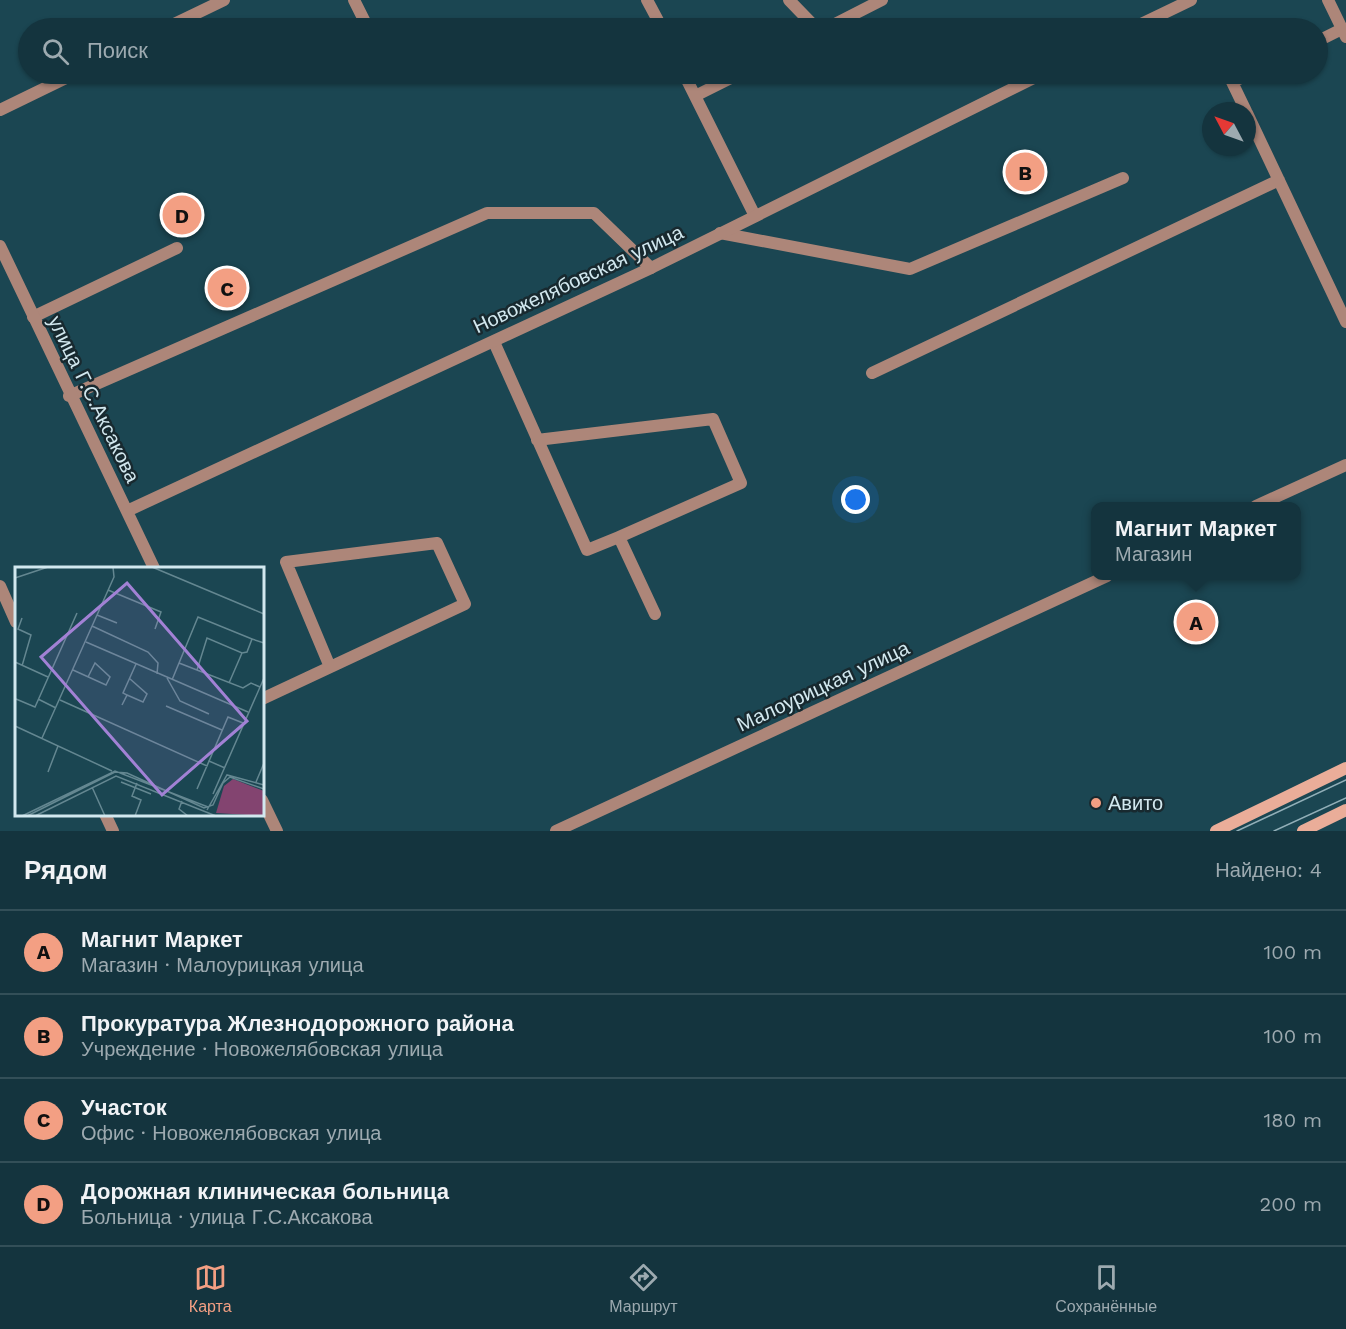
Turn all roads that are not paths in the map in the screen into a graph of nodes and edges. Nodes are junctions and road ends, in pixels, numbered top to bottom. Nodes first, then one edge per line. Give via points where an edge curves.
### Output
1 (224, 0) edge
2 (354, 0) edge
3 (647, 0) edge
4 (789, 0) edge
5 (882, 0) edge
6 (1191, 0) edge
7 (1328, 0) edge
8 (187, 18) edge
9 (363, 18) edge
10 (657, 18) edge
11 (806, 18) edge
12 (847, 18) edge
13 (1154, 18) edge
14 (1344, 33) edge
15 (1328, 38) edge
16 (53, 84) edge
17 (689, 84) edge
18 (719, 84) edge
19 (1022, 84) edge
20 (1233, 84) edge
21 (695, 96) junction
22 (1241, 102) edge
23 (0, 110) edge
24 (1256, 133) edge
25 (1123, 178) dead end
26 (1279, 180) junction
27 (755, 216) junction
28 (720, 233) junction
29 (0, 246) edge
30 (177, 248) dead end
31 (651, 268) junction
32 (33, 317) junction
33 (1346, 322) edge
34 (494, 342) junction
35 (872, 373) dead end
36 (69, 396) junction
37 (537, 440) junction
38 (1346, 465) edge
39 (1267, 502) edge
40 (127, 511) junction
41 (619, 537) junction
42 (154, 567) edge
43 (1098, 580) edge
44 (0, 586) edge
45 (655, 614) dead end
46 (15, 620) edge
47 (330, 667) junction
48 (264, 698) edge
49 (1346, 768) edge
50 (264, 804) edge
51 (1346, 810) edge
52 (106, 816) edge
53 (113, 831) edge
54 (277, 831) edge
55 (556, 831) edge
56 (1216, 831) edge
57 (1303, 831) edge

1 - 8 street
2 - 9 street
3 - 10 street
4 - 11 street
5 - 12 street
6 - 13 street
7 - 14 street
14 - 15 street
16 - 23 street
17 - 21 street
18 - 21 street
19 - 27 street, Новожелябовская улица
20 - 22 street
21 - 27 street
24 - 26 street
25 - 28 street via 910,269
26 - 33 street
26 - 35 street
27 - 28 street, Новожелябовская улица
28 - 31 street, Новожелябовская улица
29 - 32 street, улица Г.С.Аксакова
30 - 32 street
31 - 34 street, Новожелябовская улица
31 - 36 street via 594,213 487,213
32 - 36 street, улица Г.С.Аксакова
34 - 37 street
34 - 40 street, Новожелябовская улица
36 - 40 street, улица Г.С.Аксакова
37 - 41 street via 587,550
37 - 41 street via 713,419 741,483
38 - 39 street
40 - 42 street, улица Г.С.Аксакова
41 - 45 street
43 - 55 street, Малоурицкая улица
44 - 46 street
47 - 47 street via 465,604 437,543 286,562
47 - 48 street
49 - 56 main road
50 - 54 street
51 - 57 main road
52 - 53 street

